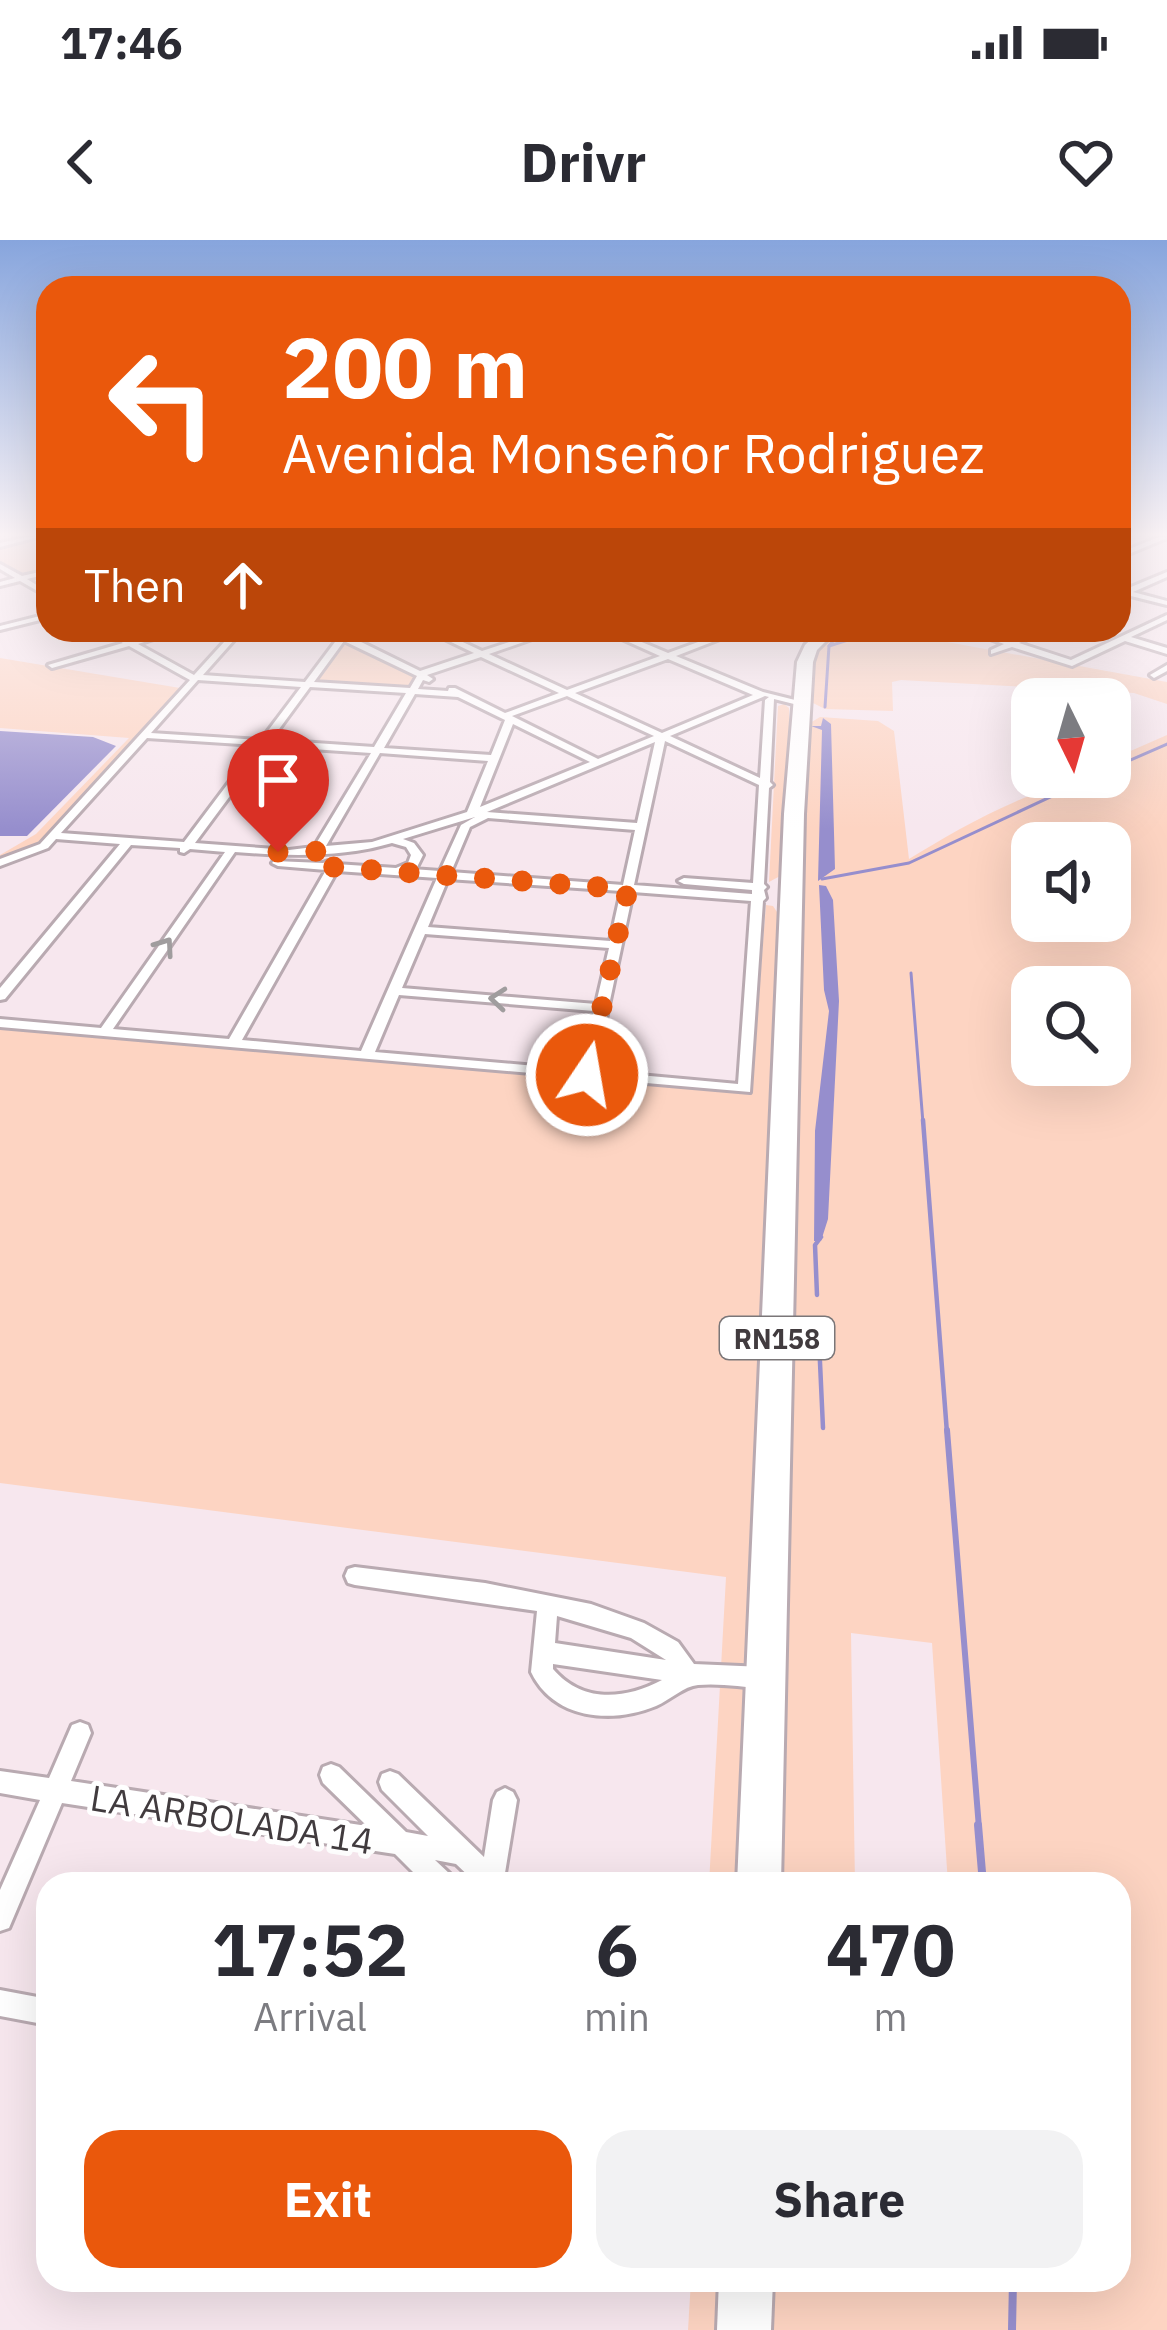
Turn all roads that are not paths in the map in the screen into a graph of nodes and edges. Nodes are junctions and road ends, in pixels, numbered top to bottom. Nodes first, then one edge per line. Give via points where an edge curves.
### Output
1 (1131, 640) edge
2 (133, 642) edge
3 (228, 642) edge
4 (340, 642) edge
5 (354, 642) edge
6 (456, 642) edge
7 (518, 642) edge
8 (635, 642) edge
9 (707, 642) edge
10 (812, 642) edge
11 (1005, 642) edge
12 (1015, 642) edge
13 (1117, 642) edge
14 (129, 643) junction
15 (1011, 644) junction
16 (1167, 651) edge
17 (994, 652) dead end
18 (482, 654) junction
19 (669, 656) junction
20 (52, 665) dead end
21 (1167, 668) edge
22 (422, 675) junction
23 (1154, 675) dead end
24 (196, 677) junction
25 (308, 684) junction
26 (413, 690) junction
27 (567, 693) junction
28 (459, 694) junction
29 (767, 698) junction
30 (797, 701) junction
31 (507, 718) junction
32 (143, 735) junction
33 (664, 740) junction
34 (263, 743) junction
35 (377, 751) junction
36 (494, 758) junction
37 (596, 762) junction
38 (781, 789) junction
39 (474, 819) junction
40 (641, 827) junction
41 (398, 839) junction
42 (49, 841) junction
43 (124, 846) junction
44 (184, 851) junction
45 (332, 851) junction
46 (316, 853) junction
47 (228, 854) junction
48 (416, 862) junction
49 (0, 863) edge
50 (333, 867) junction
51 (447, 870) junction
52 (398, 872) junction
53 (629, 883) junction
54 (778, 894) junction
55 (422, 930) junction
56 (615, 945) junction
57 (395, 991) junction
58 (0, 996) edge
59 (601, 1008) junction
60 (0, 1023) edge
61 (104, 1033) junction
62 (233, 1044) junction
63 (367, 1056) junction
64 (587, 1075) junction
65 (355, 1576) dead end
66 (548, 1605) junction
67 (545, 1652) junction
68 (688, 1674) junction
69 (766, 1678) junction
70 (80, 1733) dead end
71 (331, 1775) dead end
72 (0, 1782) edge
73 (390, 1782) dead end
74 (55, 1791) junction
75 (506, 1800) dead end
76 (402, 1845) junction
77 (464, 1853) junction
78 (430, 1872) edge
79 (482, 1872) edge
80 (494, 1872) edge
81 (759, 1872) edge
82 (0, 1919) edge
83 (0, 2003) edge
84 (36, 2010) edge
85 (746, 2292) edge
86 (744, 2330) edge

1 - 16 street
2 - 14 street
3 - 24 street
4 - 25 street
5 - 22 street
6 - 18 street
7 - 18 street
8 - 19 street
9 - 19 street
10 - 30 highway, RN158 via 797,664
11 - 15 street
12 - 15 street
13 - 15 street via 1072,663
14 - 20 street
14 - 24 street
15 - 17 street
18 - 22 street
18 - 27 street
19 - 27 street
19 - 29 street
21 - 23 street
22 - 26 street
22 - 28 street
24 - 25 street
24 - 32 street
25 - 26 street
25 - 34 street
26 - 28 street
26 - 35 street
27 - 31 street
27 - 33 street
28 - 31 street
29 - 30 street
29 - 33 street
29 - 38 street
30 - 38 highway, RN158
31 - 36 street
31 - 37 street
32 - 34 street
32 - 42 street
33 - 37 street
33 - 38 street
33 - 39 street
33 - 40 street
34 - 35 street
34 - 44 street
35 - 36 street
35 - 46 street
36 - 39 street
37 - 39 street
38 - 54 street
38 - 54 highway, RN158 via 793,842
39 - 40 street
39 - 41 street
39 - 51 street
40 - 53 street
41 - 45 street
41 - 48 street via 413,848
42 - 43 street
42 - 49 street
43 - 44 street
43 - 58 street
44 - 47 street
45 - 46 street
45 - 50 street via 326,861
46 - 47 street
47 - 50 street
61 -> 47 street
48 - 51 street
48 - 52 street
50 - 52 street
50 - 62 street
51 - 52 street
51 - 53 street
51 - 55 street
53 - 54 street
53 - 56 street
54 - 64 street via 745,1089
54 - 69 highway, RN158 via 789,959
55 - 56 street
55 - 57 street
56 - 59 street
59 -> 57 street
57 - 63 street
59 - 64 street
60 - 61 street
61 - 62 street
62 - 63 street
63 - 64 street
65 - 66 street
66 - 67 street
66 - 68 street via 634,1627 676,1651
67 - 68 street
67 - 68 street via 542,1672 552,1687 597,1705 644,1702
68 - 69 street
69 - 81 highway, RN158
70 - 74 street
71 - 76 street
72 - 74 street, LA ARBOLADA 14
73 - 77 street
74 - 76 street, LA ARBOLADA 14
74 - 82 street
75 - 80 street
76 - 77 street, LA ARBOLADA 14
76 - 78 street
77 - 79 street
83 - 84 street
85 - 86 highway

